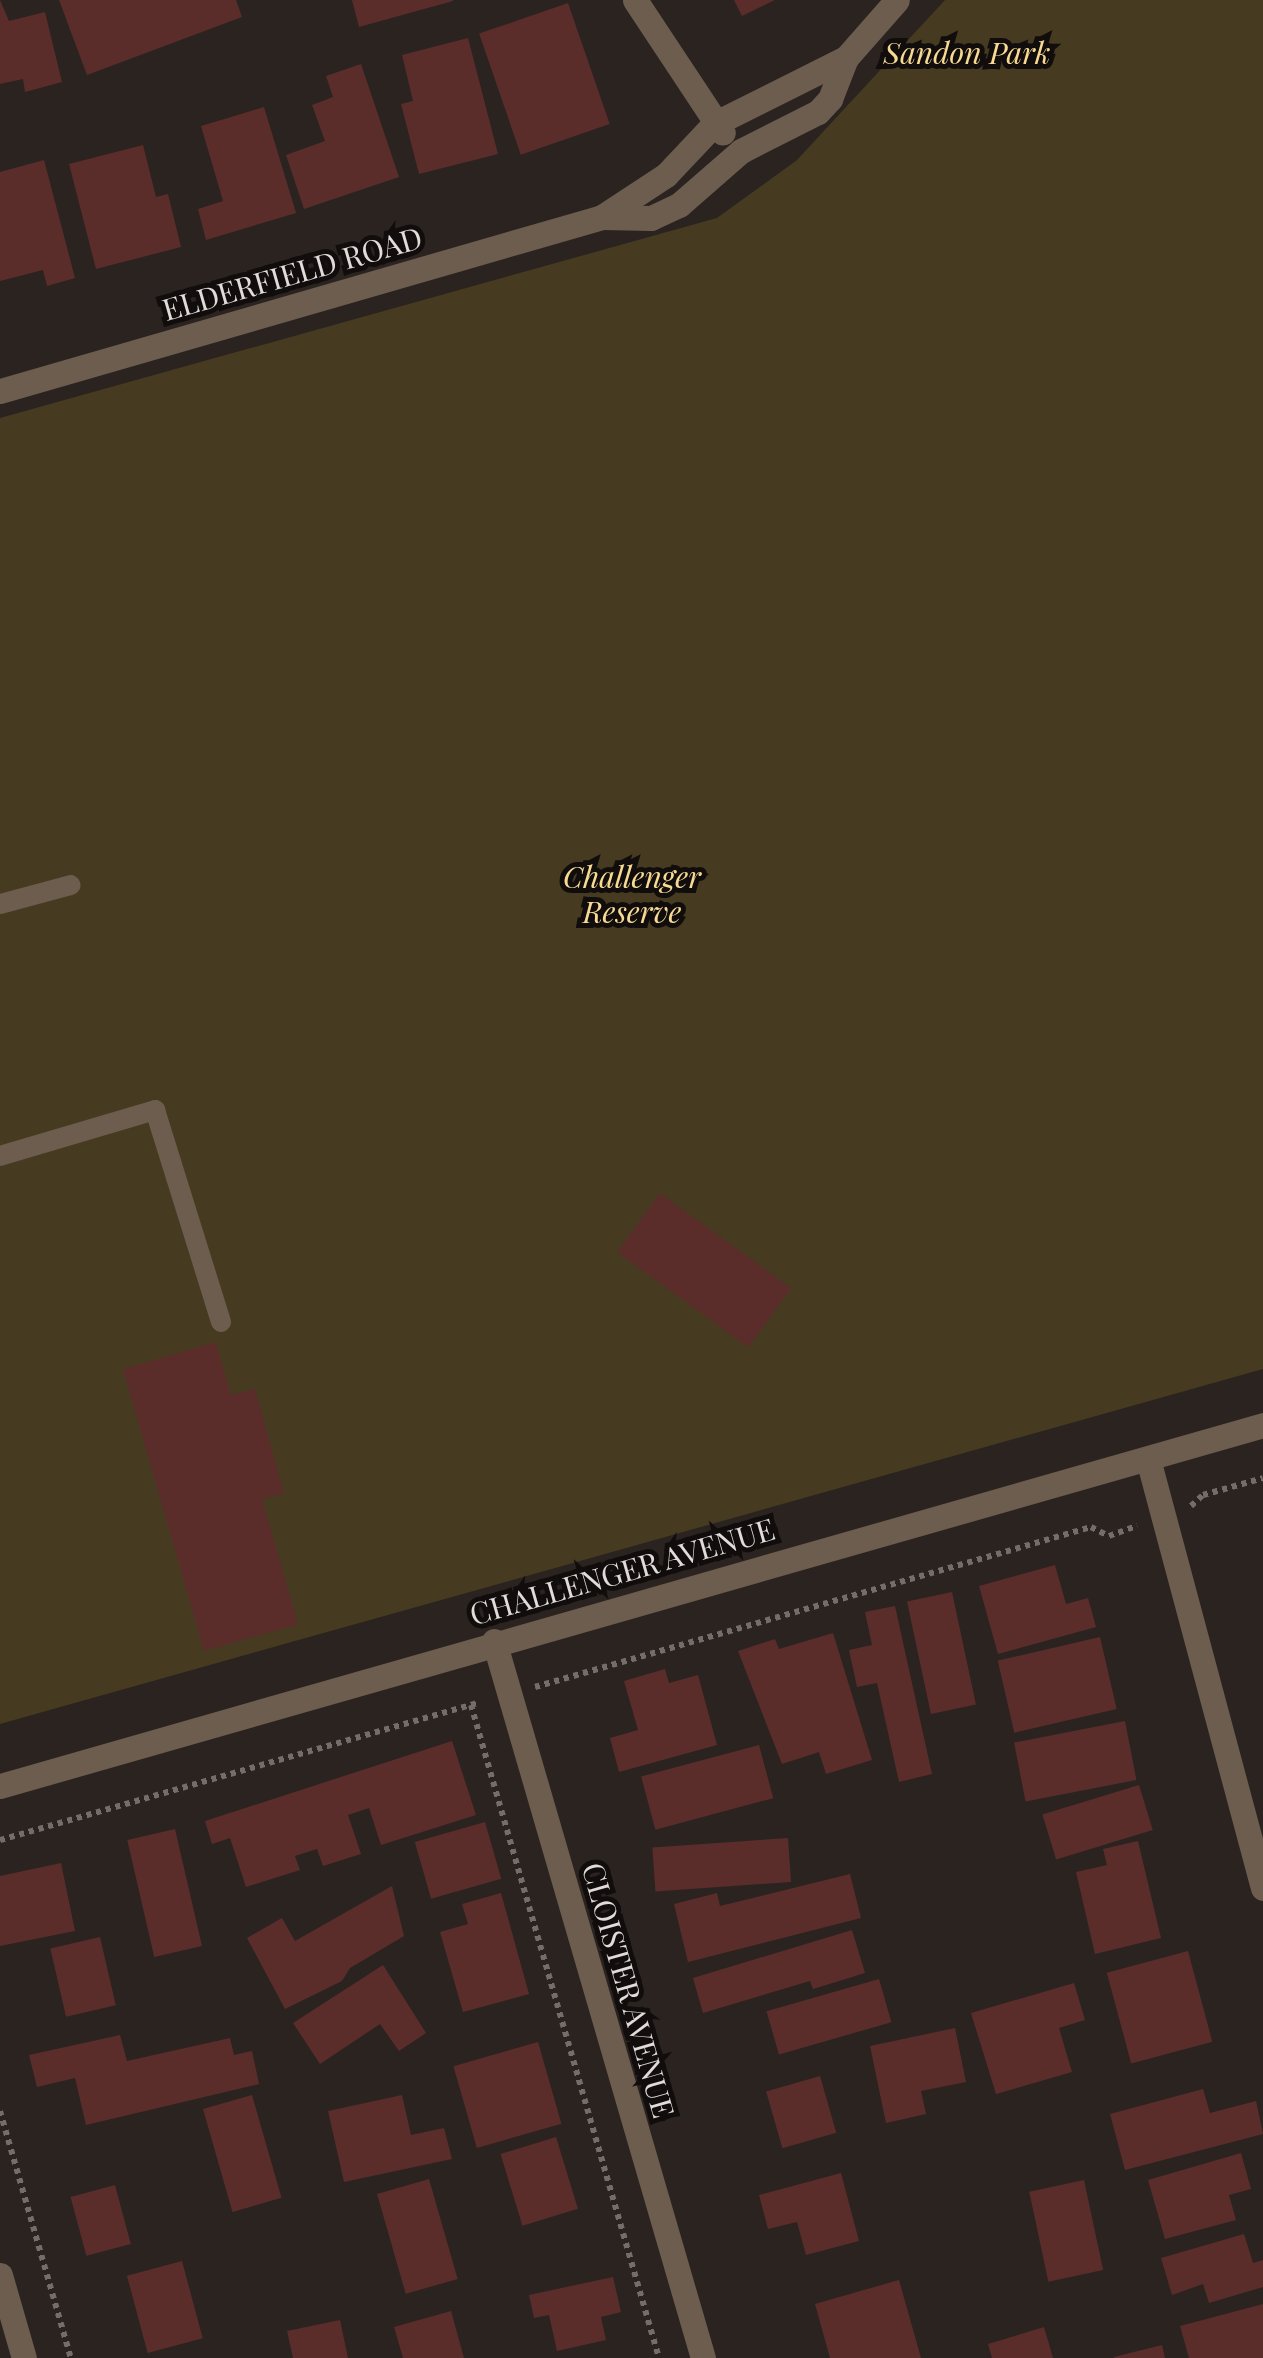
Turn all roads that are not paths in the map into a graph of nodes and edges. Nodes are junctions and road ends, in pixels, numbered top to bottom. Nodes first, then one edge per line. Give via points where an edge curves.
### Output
1 (635, 0) edge
2 (897, 0) edge
3 (846, 58) junction
4 (714, 124) junction
5 (741, 151) junction
6 (602, 217) junction
7 (0, 391) edge
8 (71, 885) dead end
9 (0, 904) edge
10 (0, 1156) edge
11 (221, 1322) dead end
12 (1263, 1426) edge
13 (1148, 1458) junction
14 (494, 1641) junction
15 (0, 1786) edge
16 (1263, 1888) edge
17 (0, 2275) edge
18 (24, 2358) edge
19 (702, 2358) edge

1 - 4 street
2 - 3 street, ELDERFIELD ROAD
3 - 4 street, ELDERFIELD ROAD
3 - 5 street, ELDERFIELD ROAD via 830,100 818,112
4 - 5 street
4 - 6 street, ELDERFIELD ROAD via 666,175
5 - 6 street, ELDERFIELD ROAD via 679,205 651,218
6 - 7 street, ELDERFIELD ROAD
8 - 9 lane
10 - 11 lane via 154,1110
12 - 13 street, CHALLENGER AVENUE
13 - 14 street, CHALLENGER AVENUE
13 - 16 street
14 - 15 street, CHALLENGER AVENUE
14 - 19 street, CLOISTER AVENUE
17 - 18 street

